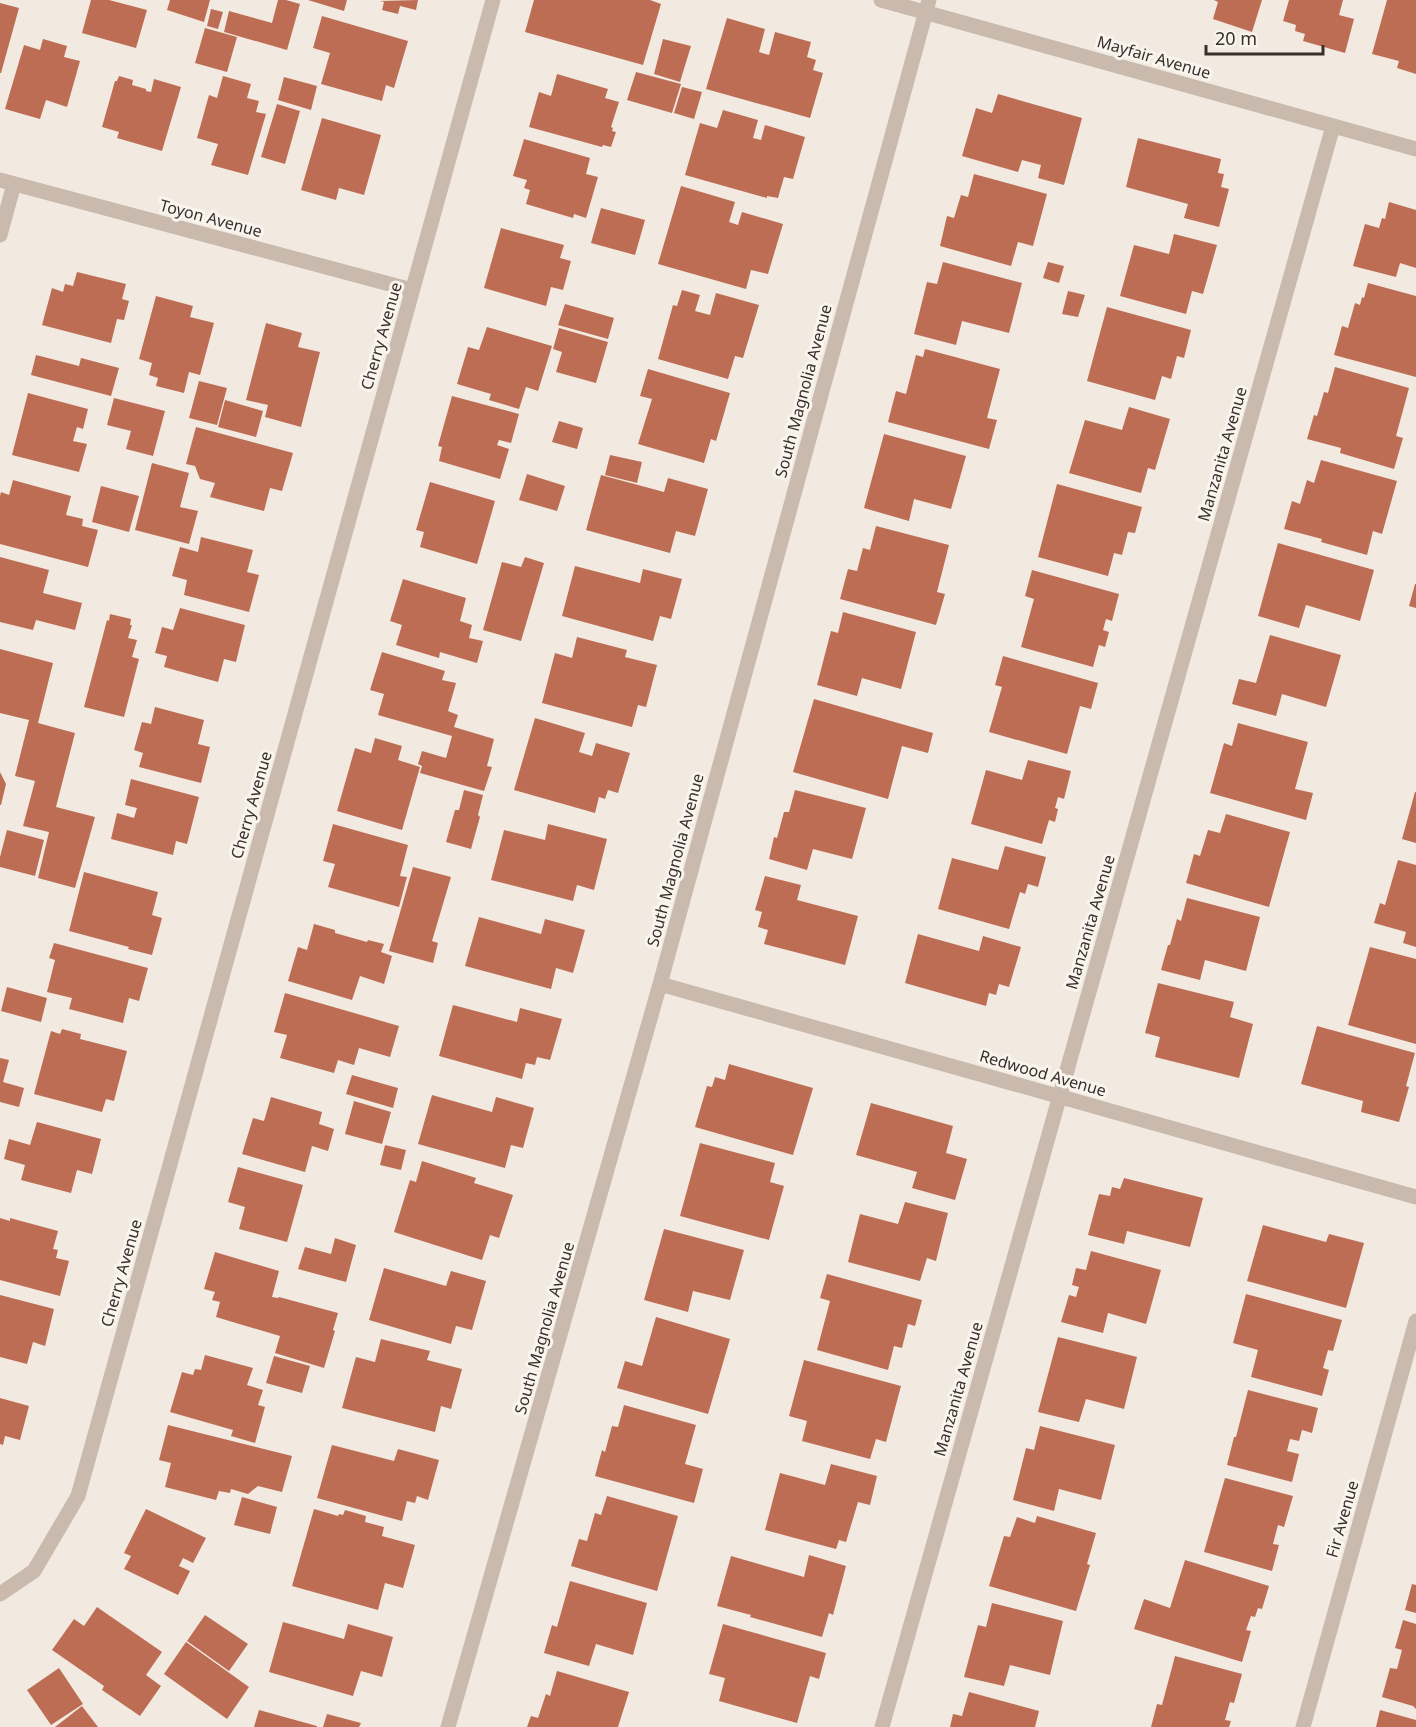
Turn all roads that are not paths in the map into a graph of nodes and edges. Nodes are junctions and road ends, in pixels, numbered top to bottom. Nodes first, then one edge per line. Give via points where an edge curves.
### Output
1 (493, 0) edge
2 (882, 0) edge
3 (927, 6) edge
4 (1333, 126) junction
5 (1416, 149) edge
6 (7, 182) edge
7 (0, 235) edge
8 (412, 290) junction
9 (660, 984) junction
10 (1059, 1096) junction
11 (1416, 1197) edge
12 (1416, 1321) edge
13 (0, 1594) edge
14 (448, 1727) edge
15 (882, 1727) edge
16 (1303, 1727) edge

1 - 8 street, Cherry Avenue
2 - 3 street, Mayfair Avenue
3 - 4 street, Mayfair Avenue
3 - 9 street, South Magnolia Avenue
4 - 5 street, Mayfair Avenue
4 - 10 street, Manzanita Avenue
6 - 7 street
6 - 8 street, Toyon Avenue
8 - 13 street, Cherry Avenue via 78,1496 34,1571
9 - 10 street, Redwood Avenue
9 - 14 street, South Magnolia Avenue
10 - 11 street, Redwood Avenue
10 - 15 street, Manzanita Avenue
12 - 16 street, Fir Avenue

